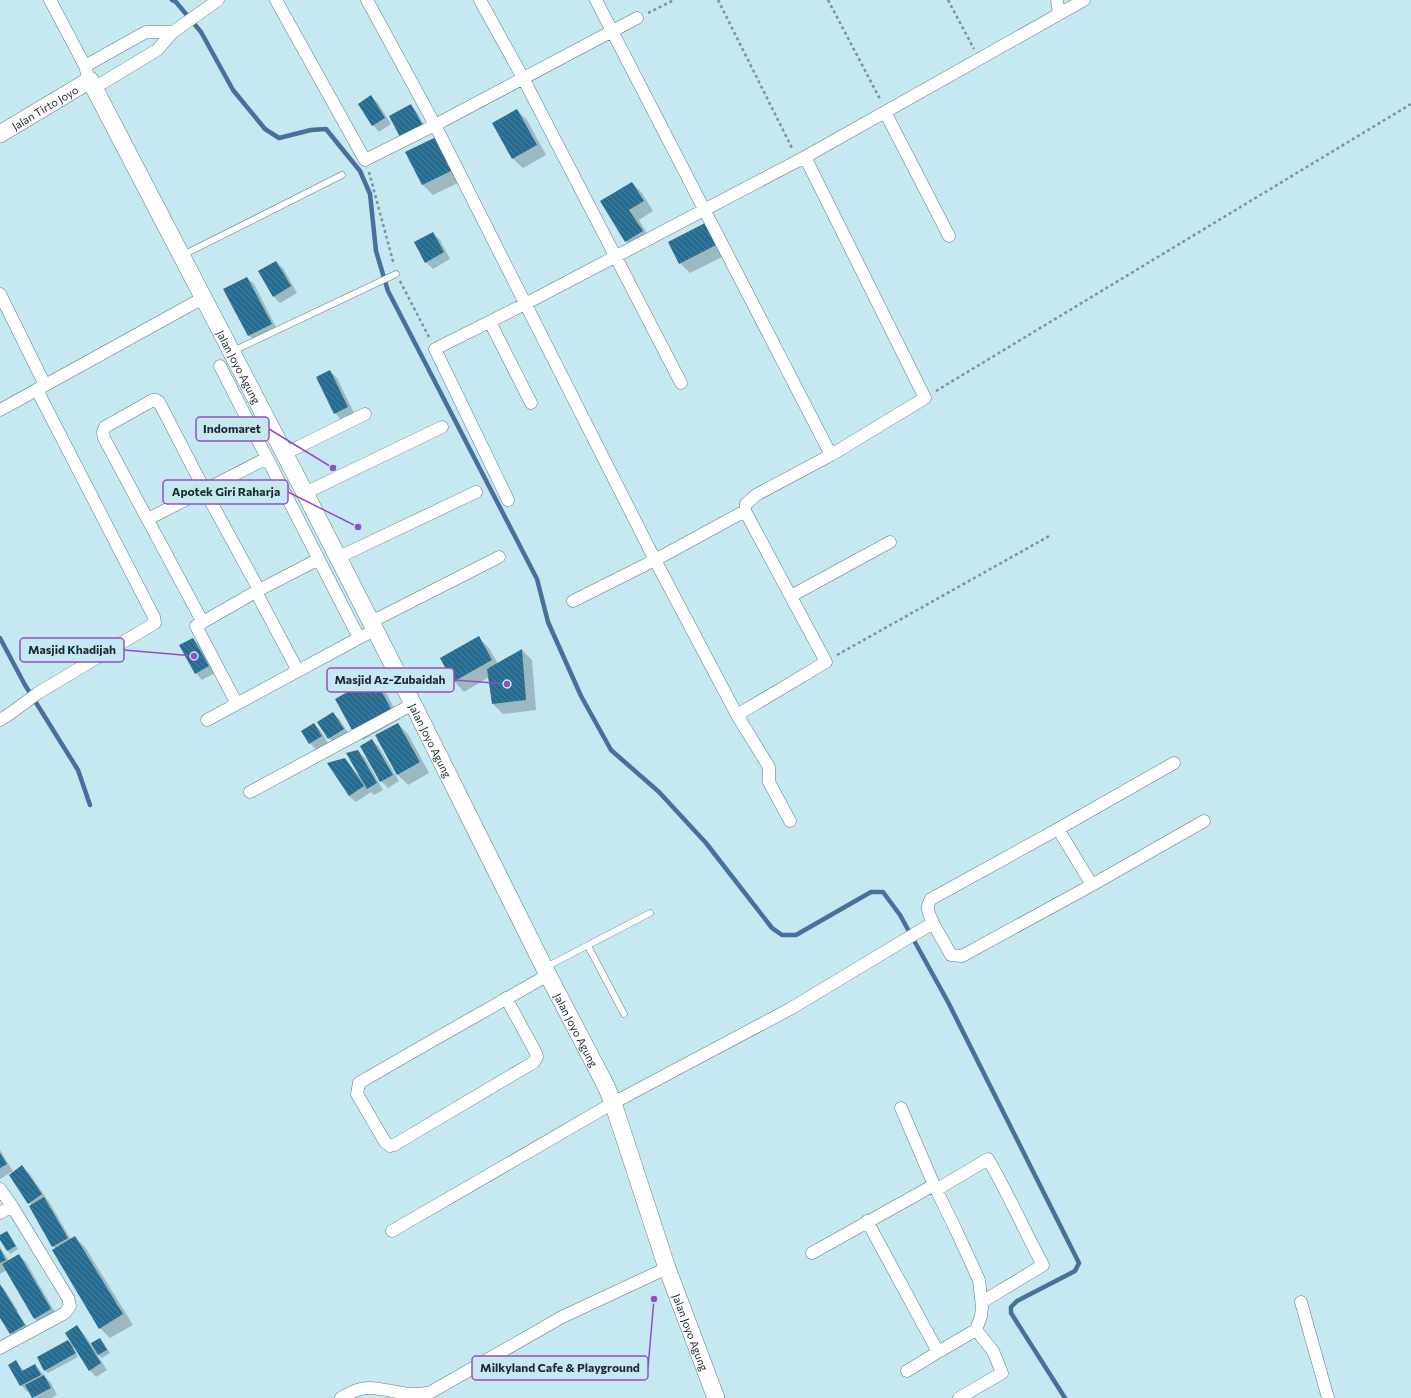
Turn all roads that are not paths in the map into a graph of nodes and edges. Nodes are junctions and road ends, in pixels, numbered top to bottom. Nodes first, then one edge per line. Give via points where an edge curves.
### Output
1 (50, 0) edge
2 (218, 0) edge
3 (276, 0) edge
4 (367, 0) edge
5 (480, 0) edge
6 (596, 0) edge
7 (1057, 0) edge
8 (1084, 0) edge
9 (1059, 14) junction
10 (637, 18) road end
11 (173, 32) junction
12 (612, 32) junction
13 (89, 78) junction
14 (523, 78) junction
15 (885, 112) junction
16 (435, 125) junction
17 (0, 134) edge
18 (801, 158) junction
19 (342, 175) dead end
20 (703, 209) junction
21 (949, 236) dead end
22 (181, 256) junction
23 (614, 256) junction
24 (394, 275) road end
25 (0, 294) edge
26 (203, 298) junction
27 (525, 304) junction
28 (490, 322) junction
29 (231, 352) junction
30 (220, 366) dead end
31 (681, 383) dead end
32 (41, 387) junction
33 (531, 403) dead end
34 (0, 410) edge
35 (365, 414) dead end
36 (442, 426) dead end
37 (284, 454) junction
38 (831, 455) junction
39 (267, 458) junction
40 (204, 489) junction
41 (476, 492) dead end
42 (305, 493) junction
43 (508, 500) dead end
44 (745, 511) junction
45 (148, 519) junction
46 (890, 542) dead end
47 (499, 557) dead end
48 (337, 558) junction
49 (319, 559) junction
50 (655, 560) junction
51 (257, 591) junction
52 (791, 596) junction
53 (573, 601) dead end
54 (202, 621) junction
55 (373, 626) junction
56 (360, 638) junction
57 (298, 671) junction
58 (237, 704) junction
59 (413, 704) junction
60 (737, 715) junction
61 (0, 720) edge
62 (207, 720) dead end
63 (1174, 763) dead end
64 (250, 792) dead end
65 (1204, 820) dead end
66 (790, 821) dead end
67 (1058, 830) junction
68 (1092, 885) junction
69 (650, 913) dead end
70 (933, 923) junction
71 (588, 946) junction
72 (546, 971) junction
73 (506, 998) junction
74 (624, 1014) dead end
75 (613, 1103) junction
76 (901, 1108) dead end
77 (935, 1187) junction
78 (0, 1189) edge
79 (12, 1206) junction
80 (0, 1213) edge
81 (867, 1221) junction
82 (392, 1231) dead end
83 (812, 1253) dead end
84 (667, 1268) junction
85 (982, 1302) junction
86 (1301, 1302) dead end
87 (976, 1330) junction
88 (0, 1348) edge
89 (938, 1352) junction
90 (907, 1371) dead end
91 (341, 1398) edge
92 (716, 1398) edge
93 (959, 1398) edge
94 (1328, 1398) edge

1 - 13 street
2 - 11 street
3 - 16 street via 365,160
4 - 16 street
5 - 14 street
6 - 12 street
7 - 9 street
8 - 9 street
9 - 15 street
10 - 12 street
11 - 13 street via 157,50
11 - 13 street via 146,32
12 - 14 street
12 - 20 street
13 - 17 main road, Jalan Tirto Joyo
13 - 22 main road, Jalan Joyo Agung
14 - 16 street
14 - 23 street
15 - 18 street
15 - 21 street
16 - 27 street
18 - 20 street
18 - 38 street via 925,398
19 - 22 lane
20 - 23 street
20 - 38 street
22 - 26 main road, Jalan Joyo Agung
23 - 27 street
23 - 31 street
24 - 29 lane
25 - 32 street
26 - 29 main road, Jalan Joyo Agung
26 - 32 street
27 - 28 street
27 - 50 street
28 - 33 street
28 - 43 street via 435,349
29 - 37 main road, Jalan Joyo Agung
30 - 39 street
32 - 34 street
32 - 61 street via 155,623 38,693
35 - 37 street
36 - 42 street
37 - 42 main road, Jalan Joyo Agung
38 - 44 street via 756,495 746,504
39 - 40 street
39 - 49 street
40 - 45 street
40 - 45 street via 159,402 153,400 105,427 102,432
40 - 51 street
41 - 48 street
42 - 48 main road, Jalan Joyo Agung
44 - 50 street
44 - 52 street
45 - 54 street
46 - 52 street
47 - 55 street
48 - 55 main road, Jalan Joyo Agung
49 - 51 street
49 - 56 street
50 - 53 street
50 - 60 street
51 - 54 street
51 - 57 street
52 - 60 street via 826,662
54 - 58 street via 196,629
55 - 56 street
55 - 59 main road, Jalan Joyo Agung
56 - 57 street
57 - 58 street
58 - 62 street
59 - 64 street
59 - 72 main road, Jalan Joyo Agung
60 - 66 street via 769,767 769,782
63 - 67 street
65 - 68 street
67 - 68 street
67 - 70 street via 931,899 927,904 927,910
68 - 70 street via 962,956 951,955
69 - 71 lane
70 - 75 street via 790,1009
71 - 72 lane
71 - 74 lane
72 - 73 street
72 - 75 main road, Jalan Joyo Agung
73 - 73 street via 359,1083 357,1094 385,1142 390,1146 394,1145 534,1062 536,1053
75 - 82 street
75 - 84 main road, Jalan Joyo Agung
76 - 77 street
77 - 81 street
77 - 85 street via 979,1280
77 - 85 street via 988,1159 1043,1265
78 - 79 street
79 - 80 street
79 - 88 street via 68,1298 70,1306 65,1313
81 - 83 street
81 - 89 street
84 - 91 street via 562,1317 421,1396 368,1387
84 - 92 main road, Jalan Joyo Agung
85 - 87 street
86 - 94 street
87 - 89 street
87 - 93 street via 993,1351 1002,1373
89 - 90 street

